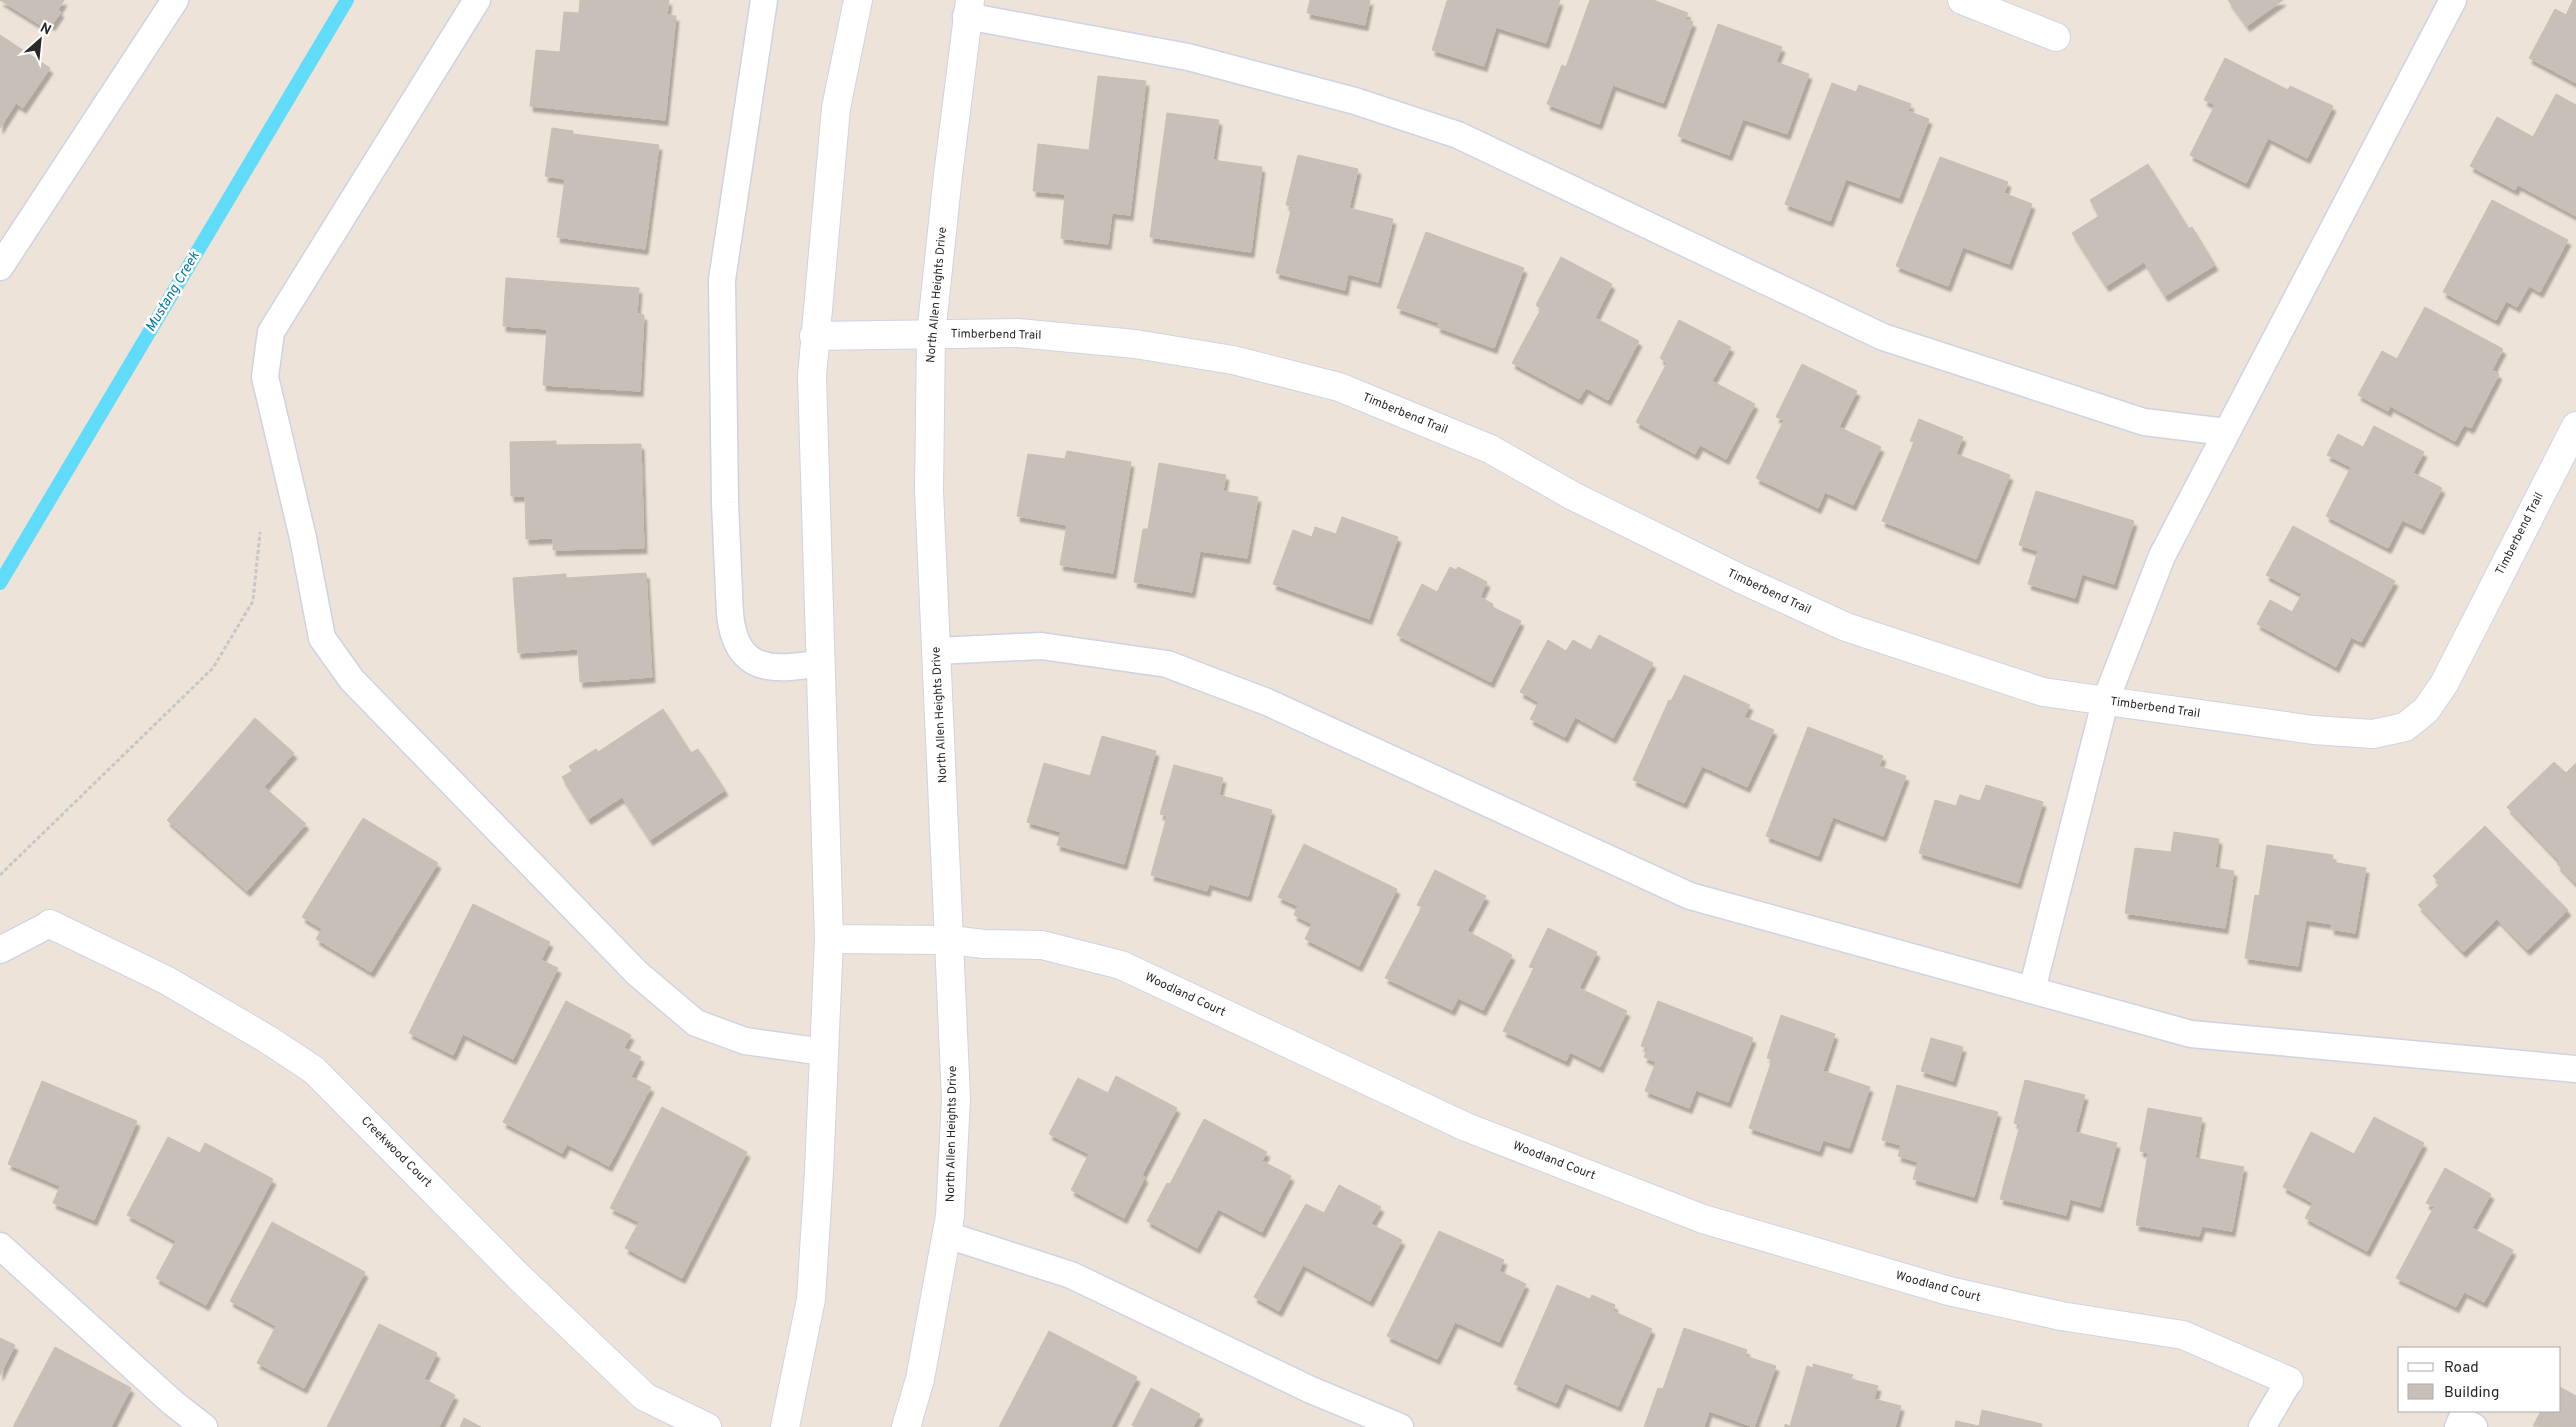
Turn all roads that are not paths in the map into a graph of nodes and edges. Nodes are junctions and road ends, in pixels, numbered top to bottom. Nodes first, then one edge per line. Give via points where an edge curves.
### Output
1 (175, 0) edge
2 (477, 0) edge
3 (764, 0) edge
4 (858, 0) edge
5 (1962, 0) edge
6 (2453, 0) edge
7 (968, 8) edge
8 (2056, 37) dead end
9 (0, 267) edge
10 (931, 335) junction
11 (814, 336) junction
12 (2576, 426) edge
13 (2226, 432) junction
14 (937, 651) junction
15 (821, 663) junction
16 (2105, 702) junction
17 (50, 924) joint
18 (829, 939) junction
19 (950, 940) junction
20 (0, 950) edge
21 (2032, 990) junction
22 (824, 1052) junction
23 (2576, 1069) edge
24 (947, 1235) junction
25 (0, 1246) edge
26 (2289, 1381) joint
27 (204, 1427) edge
28 (707, 1427) edge
29 (785, 1427) edge
30 (906, 1427) edge
31 (1400, 1427) edge
32 (2262, 1427) edge
33 (2458, 1427) edge
34 (2474, 1427) edge

1 - 9 lane
2 - 22 lane via 271,332 265,377 304,538 322,638 359,687 638,974 696,1024 745,1041
3 - 15 lane via 722,280 724,502 730,614 732,632 739,648 751,659 767,667 784,669
4 - 11 street via 836,108
5 - 8 street
6 - 13 lane
7 - 10 street, North Allen Heights Drive
7 - 13 lane via 1188,58 1356,102 1458,135 1883,336 2144,422
10 - 11 street, Timberbend Trail
10 - 14 street, North Allen Heights Drive via 929,491
10 - 16 street, Timberbend Trail via 1018,334 1135,344 1233,360 1339,387 1490,449 1582,501 1846,627 2043,692
11 - 15 street via 812,376
12 - 16 street, Timberbend Trail via 2444,684 2426,710 2405,727 2373,734 2322,730
13 - 16 lane via 2162,556
14 - 19 street, North Allen Heights Drive
14 - 21 lane via 1041,646 1167,664 1266,702 1690,896
15 - 18 street
16 - 21 lane
17 - 20 lane
17 - 28 street, Creekwood Court via 166,980 268,1039 314,1070 519,1277 645,1397
18 - 19 street, Woodland Court
18 - 22 street
19 - 24 street, North Allen Heights Drive via 956,1099
19 - 26 street, Woodland Court via 1042,945 1121,965 1466,1128 1702,1219 1949,1291 2062,1316 2183,1335
21 - 23 lane via 2191,1034
22 - 29 street via 811,1299
24 - 30 street, North Allen Heights Drive via 920,1379
24 - 31 lane via 1071,1275 1311,1390
25 - 27 lane
26 - 32 lane
33 - 34 lane via 2461,1420

